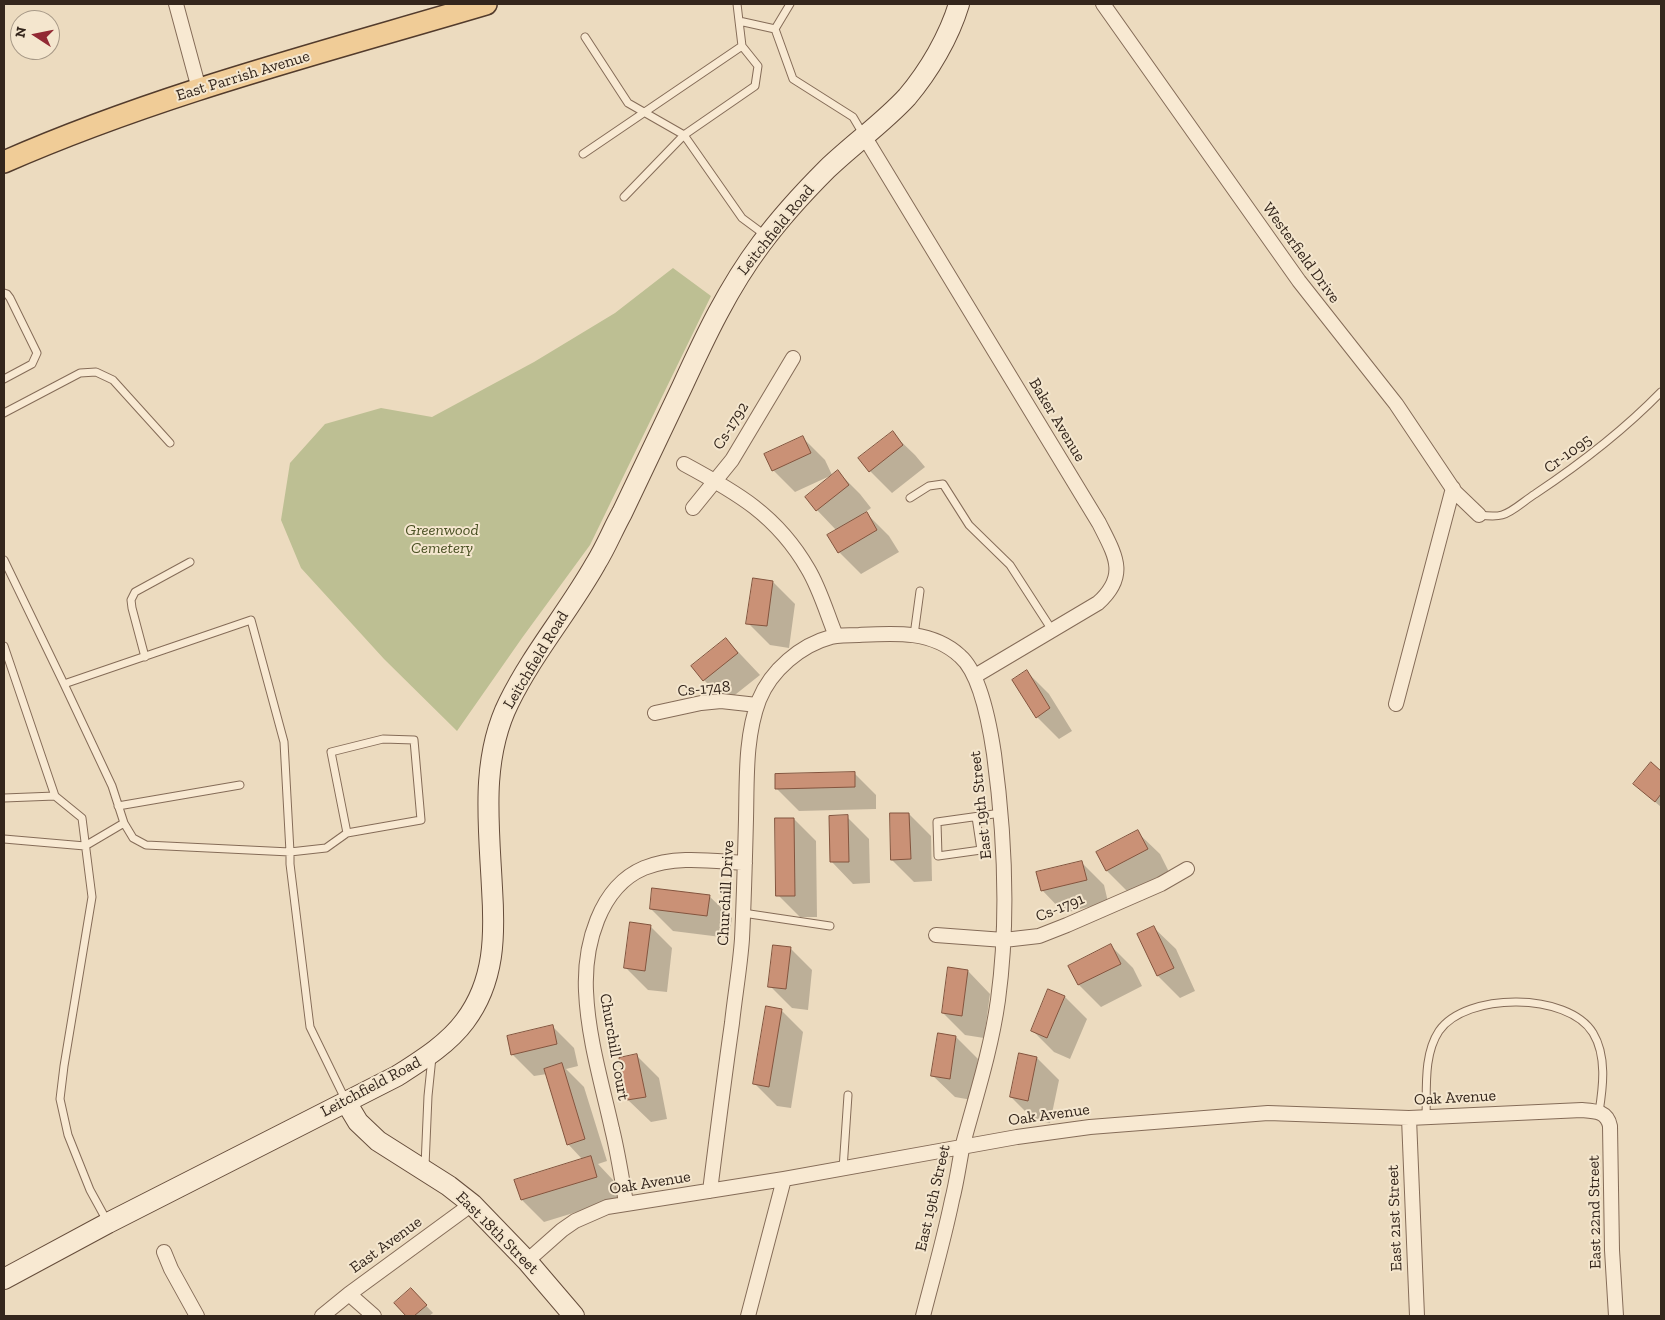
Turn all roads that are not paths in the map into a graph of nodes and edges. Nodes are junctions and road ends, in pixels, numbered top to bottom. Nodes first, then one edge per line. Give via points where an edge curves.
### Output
1 (176, 4) edge
2 (486, 4) edge
3 (737, 4) edge
4 (790, 4) edge
5 (959, 4) edge
6 (1103, 4) edge
7 (739, 21) junction
8 (775, 30) junction
9 (585, 37) dead end
10 (742, 46) junction
11 (198, 89) junction
12 (643, 112) junction
13 (684, 135) junction
14 (864, 136) junction
15 (583, 154) dead end
16 (4, 162) edge
17 (624, 197) dead end
18 (767, 236) junction
19 (4, 293) edge
20 (793, 358) dead end
21 (4, 379) edge
22 (1661, 392) edge
23 (4, 413) edge
24 (170, 443) dead end
25 (684, 464) dead end
26 (715, 481) junction
27 (1453, 488) junction
28 (910, 498) dead end
29 (693, 508) dead end
30 (1479, 515) joint
31 (4, 560) edge
32 (190, 562) dead end
33 (920, 591) dead end
34 (1052, 630) junction
35 (914, 635) junction
36 (836, 636) junction
37 (4, 646) edge
38 (145, 657) junction
39 (975, 676) junction
40 (64, 684) junction
41 (1396, 704) dead end
42 (757, 705) junction
43 (655, 713) dead end
44 (240, 786) dead end
45 (55, 796) junction
46 (4, 798) edge
47 (118, 806) junction
48 (1001, 813) junction
49 (976, 817) junction
50 (124, 823) junction
51 (347, 833) junction
52 (4, 839) edge
53 (85, 846) junction
54 (290, 852) junction
55 (745, 862) junction
56 (1187, 869) dead end
57 (743, 913) junction
58 (830, 926) dead end
59 (936, 935) dead end
60 (1004, 940) junction
61 (432, 1054) junction
62 (848, 1095) dead end
63 (346, 1102) junction
64 (1599, 1112) junction
65 (1426, 1117) junction
66 (1409, 1118) junction
67 (962, 1148) junction
68 (425, 1169) junction
69 (843, 1169) junction
70 (784, 1179) junction
71 (710, 1191) junction
72 (626, 1203) junction
73 (472, 1204) junction
74 (108, 1223) junction
75 (164, 1252) dead end
76 (527, 1261) junction
77 (4, 1279) edge
78 (350, 1294) junction
79 (198, 1316) edge
80 (322, 1316) edge
81 (374, 1316) edge
82 (574, 1316) edge
83 (748, 1316) edge
84 (923, 1316) edge
85 (1417, 1316) edge
86 (1616, 1316) edge

1 - 11 street
2 - 11 main road, East Parrish Avenue
3 - 7 lane
4 - 8 lane
5 - 14 street, Leitchfield Road via 945,38 920,80
6 - 27 street, Westerfield Drive via 1299,281 1396,404
7 - 8 lane
7 - 10 lane
8 - 14 lane via 793,79 853,117
9 - 12 lane via 628,103
10 - 12 lane
10 - 13 lane via 758,66 755,86
11 - 16 main road, East Parrish Avenue via 122,114
12 - 13 lane
12 - 15 lane
13 - 17 lane
13 - 18 lane via 742,218
14 - 18 street, Leitchfield Road via 829,167
14 - 34 street, Baker Avenue via 1099,523 1115,556 1115,583 1108,594
18 - 61 street, Leitchfield Road via 734,282 709,328 649,459 596,563 508,703 492,752 489,779 493,951 478,1003 463,1024
19 - 21 lane via 10,298 37,353 32,364
20 - 26 street, Cs-1792 via 732,460
22 - 30 lane, Cr-1095 via 1602,447 1541,490 1504,515
23 - 24 lane via 80,373 96,372 112,380
25 - 26 street
26 - 29 street, Cs-1792
26 - 36 street via 750,502 788,539 808,570
27 - 30 street, Westerfield Drive
27 - 41 street
28 - 34 lane via 930,486 943,484 969,525 1010,565
31 - 40 lane
32 - 38 lane via 135,592 132,608
33 - 35 lane
34 - 39 street, Baker Avenue
35 - 36 street, East 19th Street
35 - 39 street, East 19th Street via 930,638 956,652
36 - 42 street, Churchill Drive via 814,644 782,666 767,684
37 - 45 lane
38 - 40 lane
38 - 54 lane via 252,620 284,742
39 - 48 street, East 19th Street via 990,730
40 - 47 lane via 112,786
42 - 43 street, Cs-1748 via 721,701
42 - 55 street, Churchill Drive via 748,755
44 - 47 lane
45 - 46 lane
45 - 53 lane via 82,818
47 - 50 lane
48 - 49 lane
48 - 60 street, East 19th Street
49 - 49 lane via 937,822 938,856 981,850
50 - 53 lane
50 - 54 lane via 133,838 146,845
51 - 51 lane via 421,820 414,740 383,739 331,752
51 - 54 lane via 326,848
52 - 53 lane
53 - 74 lane via 92,897 60,1099 72,1144 90,1190
54 - 63 lane via 310,1027
55 - 57 street, Churchill Drive
55 - 72 street, Churchill Court via 682,859 643,868 618,886 608,898 594,928 586,976 588,1009
56 - 60 street, Cs-1791 via 1161,884 1039,936
57 - 58 lane
57 - 71 street, Churchill Drive via 742,944
59 - 60 street, Cs-1791
60 - 67 street, East 19th Street via 988,1057
61 - 63 street, Leitchfield Road via 398,1076
61 - 68 lane
62 - 69 lane
63 - 68 street, East 18th Street via 358,1122 378,1141
63 - 74 street, Leitchfield Road
64 - 65 street, Oak Avenue
64 - 65 lane via 1602,1062 1594,1034 1584,1021 1570,1012 1550,1006 1500,1002 1462,1012 1438,1032 1429,1058
64 - 86 street, East 22nd Street via 1605,1115 1610,1126
65 - 66 street, Oak Avenue
66 - 67 street, Oak Avenue via 1268,1113 1090,1126
66 - 85 street, East 21st Street
67 - 69 street, Oak Avenue
67 - 84 street, East 19th Street via 953,1198
68 - 73 street, East 18th Street
69 - 70 street, Oak Avenue
70 - 71 street, Oak Avenue
70 - 83 street
71 - 72 street, Oak Avenue
72 - 76 street, Oak Avenue via 607,1207 575,1221
73 - 76 street, East 18th Street
73 - 78 street, East Avenue
74 - 77 street, Leitchfield Road
75 - 79 street
76 - 82 street, East 18th Street
78 - 80 street, East Avenue
78 - 81 street

